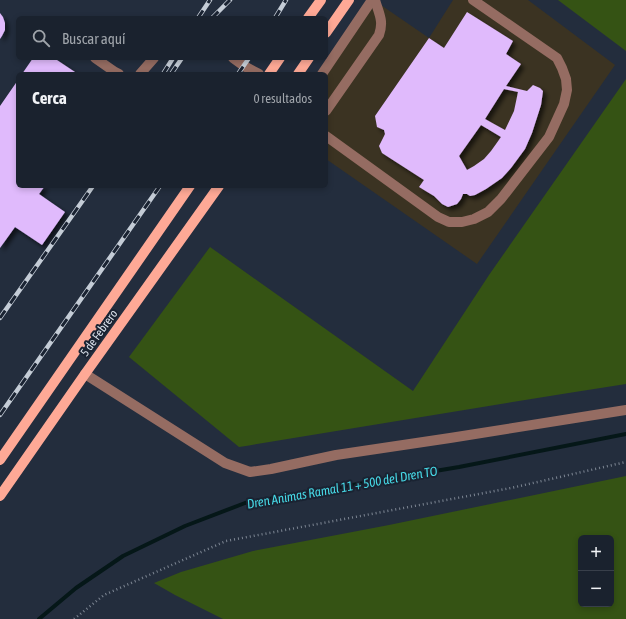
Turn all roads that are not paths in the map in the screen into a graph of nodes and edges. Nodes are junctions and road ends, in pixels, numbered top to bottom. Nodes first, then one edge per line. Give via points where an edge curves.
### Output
1 (321, 0) edge
2 (349, 0) edge
3 (373, 0) edge
4 (473, 0) edge
5 (309, 16) edge
6 (328, 31) edge
7 (98, 60) edge
8 (152, 60) edge
9 (236, 60) edge
10 (279, 60) edge
11 (308, 60) edge
12 (115, 72) edge
13 (142, 72) edge
14 (255, 72) edge
15 (270, 72) edge
16 (299, 72) edge
17 (323, 72) edge
18 (328, 108) edge
19 (328, 137) edge
20 (189, 188) edge
21 (218, 188) edge
22 (85, 374) junction
23 (626, 410) edge
24 (0, 460) edge
25 (0, 496) edge

1 - 5 main road
2 - 6 main road
3 - 17 street
3 - 18 street via 381,28
4 - 19 street via 557,58 566,79 567,90 564,104 549,137 488,212 462,222 449,222 438,217
7 - 12 street
8 - 13 street
9 - 14 street
10 - 15 main road
11 - 16 main road
20 - 24 main road, 5 de Febrero
21 - 22 main road, 5 de Febrero
22 - 23 street via 225,463 250,472 336,455
22 - 25 main road, 5 de Febrero

